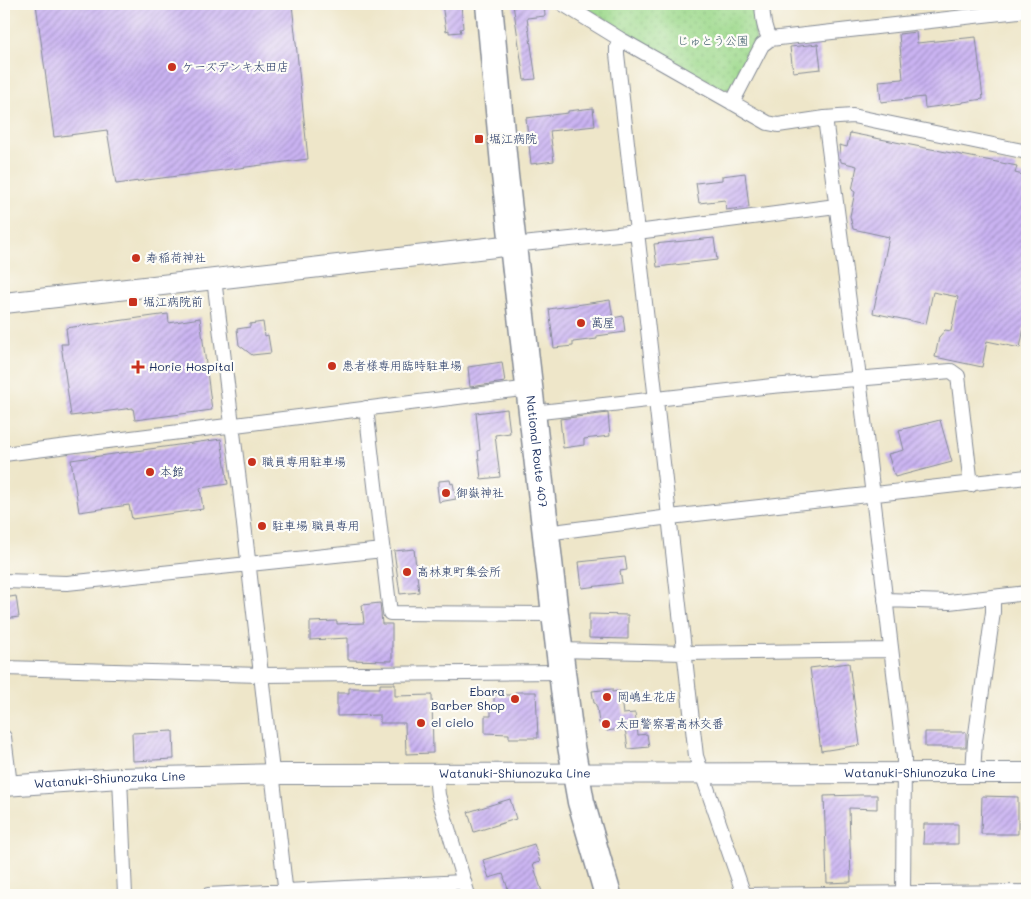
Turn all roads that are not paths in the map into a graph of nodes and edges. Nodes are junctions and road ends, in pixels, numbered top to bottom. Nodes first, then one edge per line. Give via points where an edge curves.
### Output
1 (489, 4) edge
2 (563, 4) edge
3 (762, 4) edge
4 (1027, 10) edge
5 (770, 38) junction
6 (620, 39) junction
7 (732, 102) junction
8 (825, 118) junction
9 (1027, 152) edge
10 (836, 206) junction
11 (637, 232) junction
12 (513, 245) junction
13 (214, 279) junction
14 (4, 303) edge
15 (859, 378) junction
16 (656, 398) junction
17 (531, 400) junction
18 (366, 408) junction
19 (231, 425) junction
20 (4, 454) edge
21 (1027, 478) edge
22 (971, 485) junction
23 (873, 495) junction
24 (670, 518) junction
25 (546, 533) junction
26 (383, 550) junction
27 (248, 565) junction
28 (4, 582) edge
29 (1027, 592) edge
30 (993, 598) junction
31 (884, 600) junction
32 (554, 614) junction
33 (890, 650) junction
34 (685, 653) junction
35 (561, 661) junction
36 (4, 668) edge
37 (261, 675) junction
38 (4, 737) edge
39 (576, 773) junction
40 (702, 773) junction
41 (904, 773) junction
42 (972, 773) junction
43 (1027, 773) edge
44 (273, 774) junction
45 (436, 775) junction
46 (120, 778) junction
47 (7, 785) edge
48 (466, 888) edge
49 (1027, 892) edge
50 (286, 893) edge
51 (903, 894) edge
52 (983, 894) edge
53 (125, 895) edge
54 (208, 895) edge
55 (608, 895) edge
56 (744, 895) edge

1 - 12 highway, National Route 407
2 - 6 street
3 - 5 street via 765,32
4 - 5 street
5 - 7 street via 762,45
6 - 7 street
6 - 11 street via 617,54
7 - 8 street via 768,123 778,125
8 - 9 street via 853,116
8 - 10 street
10 - 11 street
10 - 15 street
11 - 12 street
11 - 16 street
12 - 13 main road
12 - 17 highway, National Route 407
13 - 14 main road
13 - 19 street
15 - 16 street
15 - 22 street via 952,371 958,376
15 - 23 street
16 - 17 street
16 - 24 street
17 - 18 street
17 - 25 highway, National Route 407
18 - 19 street
18 - 26 street
19 - 20 street
19 - 27 street
21 - 22 street
22 - 23 street
23 - 24 street
23 - 31 street
24 - 25 street
24 - 34 street
25 - 32 highway, National Route 407
26 - 27 street
26 - 32 street via 390,613
27 - 28 street via 67,583
27 - 37 street
29 - 30 street
30 - 31 street via 949,602
30 - 42 street
31 - 33 street
32 - 35 highway, National Route 407
33 - 34 street
33 - 41 street
34 - 35 street
34 - 40 street via 696,756
35 - 37 street
35 - 39 highway, National Route 407
36 - 37 street
37 - 44 street
38 - 47 street
39 - 40 main road, Watanuki-Shiunozuka Line
39 - 45 main road, Watanuki-Shiunozuka Line
39 - 55 highway, National Route 407
40 - 41 main road, Watanuki-Shiunozuka Line
40 - 56 street
41 - 42 main road, Watanuki-Shiunozuka Line
41 - 51 street
42 - 43 main road, Watanuki-Shiunozuka Line
44 - 45 main road, Watanuki-Shiunozuka Line
44 - 46 main road, Watanuki-Shiunozuka Line
44 - 50 street
45 - 48 street via 438,795
46 - 47 main road, Watanuki-Shiunozuka Line
46 - 53 street
48 - 50 street
49 - 52 street
50 - 54 street
51 - 52 street
51 - 56 street

